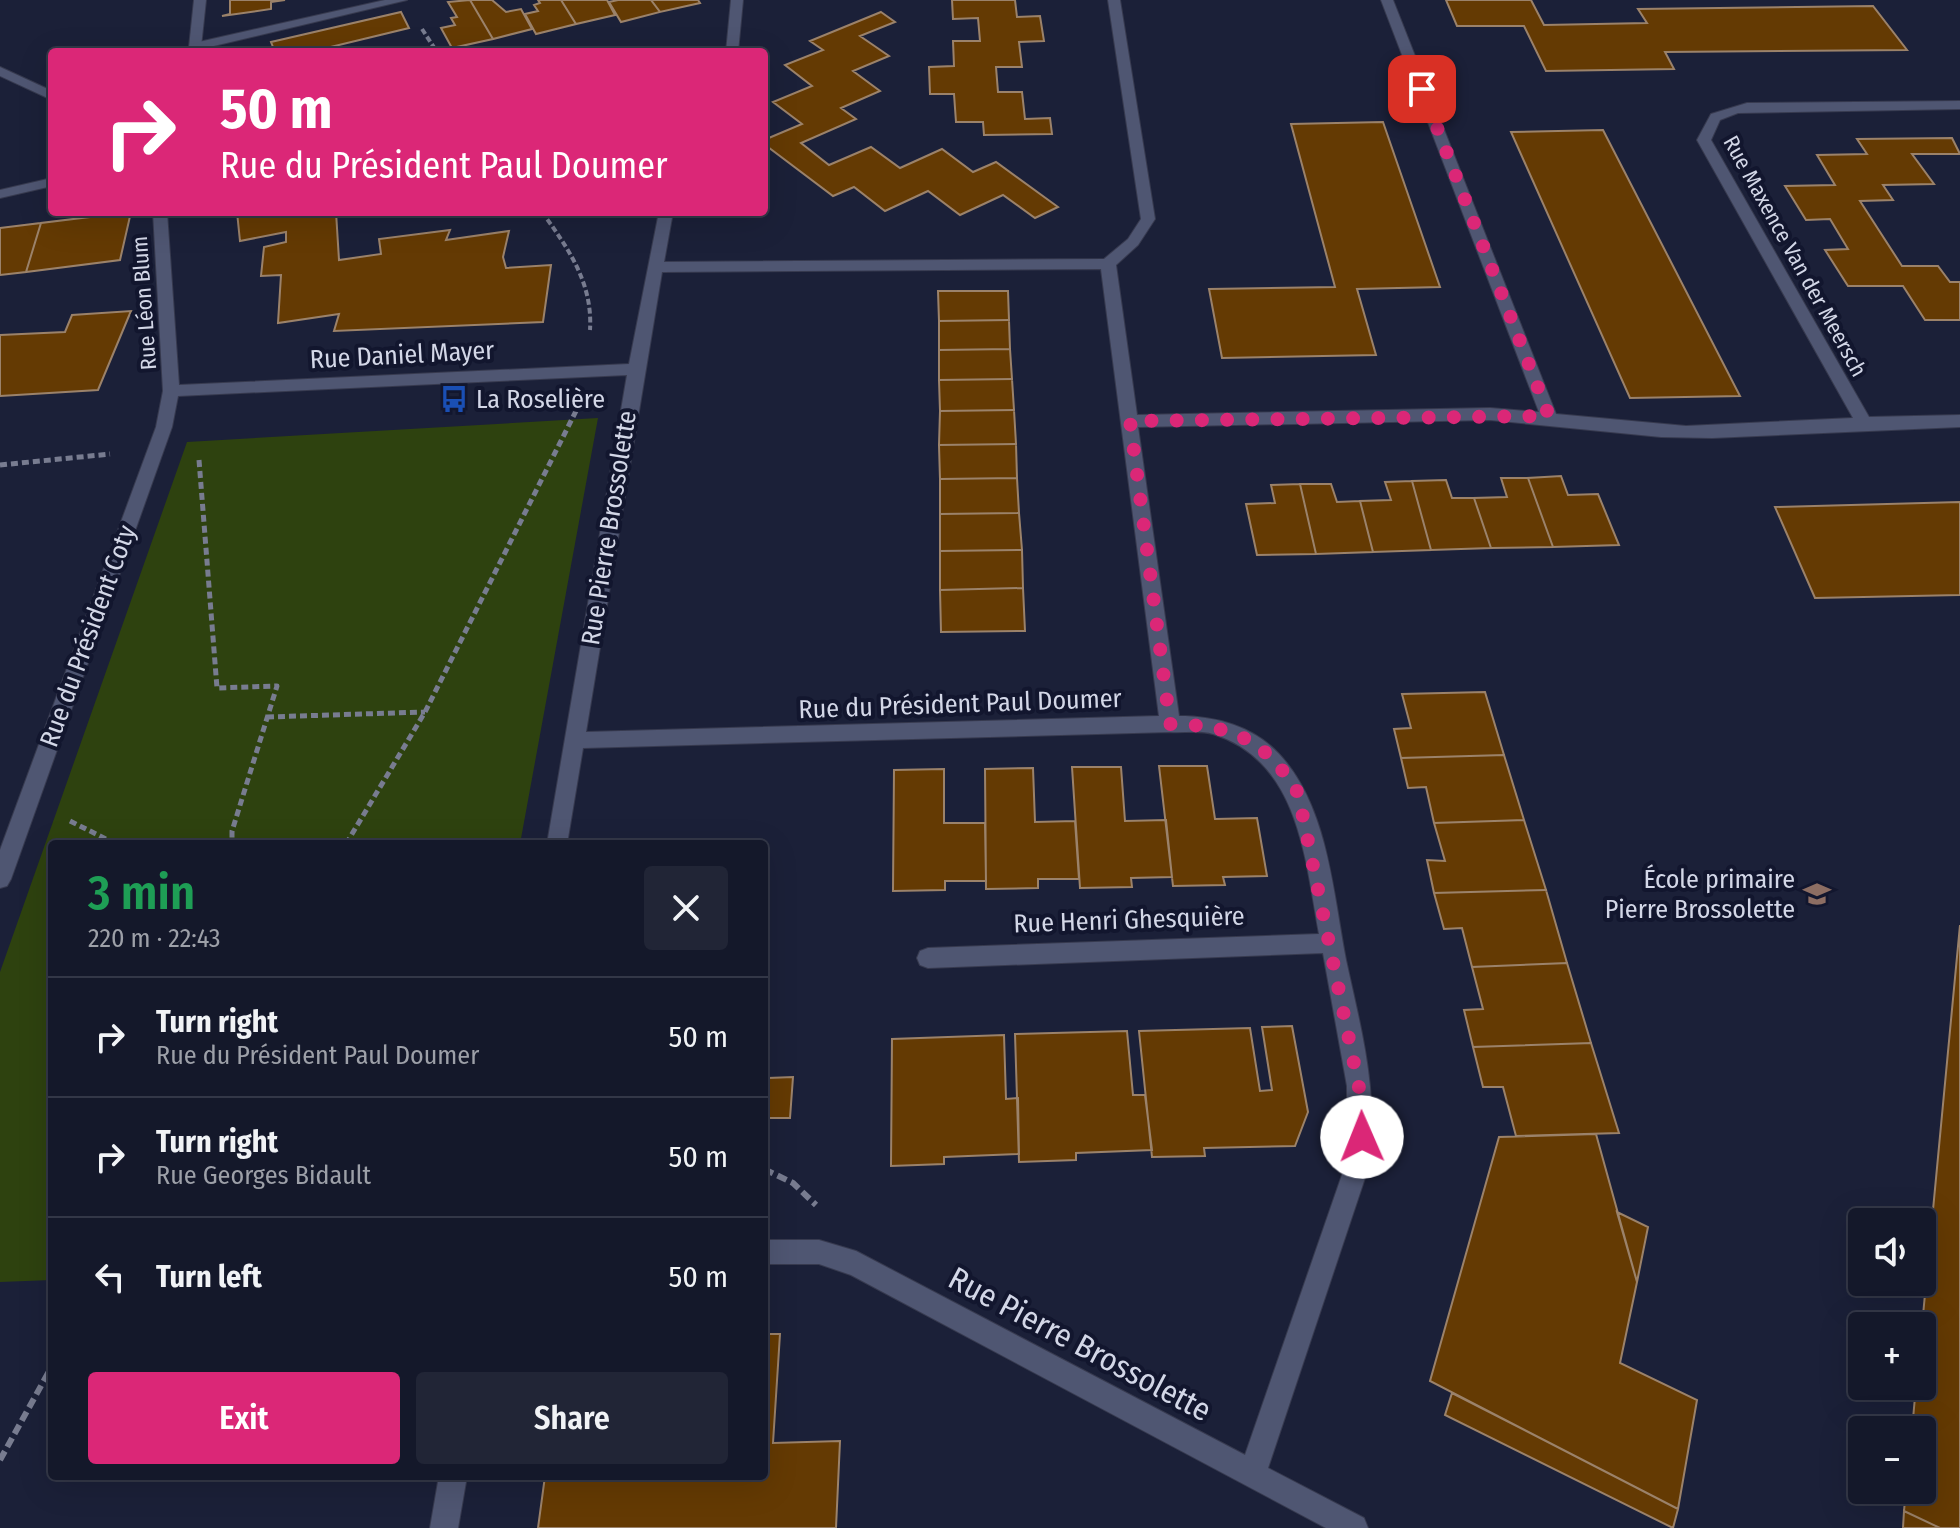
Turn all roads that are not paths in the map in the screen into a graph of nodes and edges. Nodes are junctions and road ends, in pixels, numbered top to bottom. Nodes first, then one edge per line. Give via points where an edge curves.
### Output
1 (200, 0) edge
2 (401, 0) edge
3 (737, 0) edge
4 (1114, 0) edge
5 (1387, 0) edge
6 (195, 48) edge
7 (203, 48) edge
8 (732, 48) edge
9 (0, 71) edge
10 (48, 94) edge
11 (1960, 105) edge
12 (48, 183) edge
13 (0, 194) edge
14 (160, 216) edge
15 (665, 216) edge
16 (1108, 264) junction
17 (654, 267) junction
18 (636, 369) junction
19 (171, 391) junction
20 (1549, 416) junction
21 (1130, 421) junction
22 (1960, 421) edge
23 (1864, 423) junction
24 (1170, 724) junction
25 (575, 740) junction
26 (558, 840) edge
27 (0, 879) edge
28 (1332, 943) junction
29 (928, 958) dead end
30 (768, 1252) edge
31 (1252, 1474) junction
32 (452, 1480) edge
33 (444, 1528) edge
34 (1354, 1528) edge

1 - 6 street
2 - 7 street
3 - 8 street
4 - 16 street via 1148,219 1133,242
5 - 20 street
9 - 10 street
11 - 23 street, Rue Maxence Van der Meersch via 1757,106 1731,109 1713,117 1706,127 1704,140 1712,159
12 - 13 street
14 - 19 street, Rue Léon Blum
15 - 17 street, Rue Pierre Brossolette
16 - 17 street
16 - 21 street
17 - 18 street, Rue Pierre Brossolette
18 - 19 street, Rue Daniel Mayer
18 - 25 street, Rue Pierre Brossolette
19 - 27 street, Rue du Président Coty via 155,450
20 - 21 street
20 - 23 street via 1659,431
21 - 24 street
22 - 23 street
24 - 25 street, Rue du Président Paul Doumer
24 - 28 street via 1210,725 1239,735 1265,750 1284,770 1298,793
25 - 26 street, Rue Pierre Brossolette
28 - 29 street, Rue Henri Ghesquière
28 - 31 street via 1362,1102 1362,1137 1355,1172
30 - 31 street, Rue Pierre Brossolette via 819,1252 856,1264
31 - 34 street, Rue Pierre Brossolette
32 - 33 street

